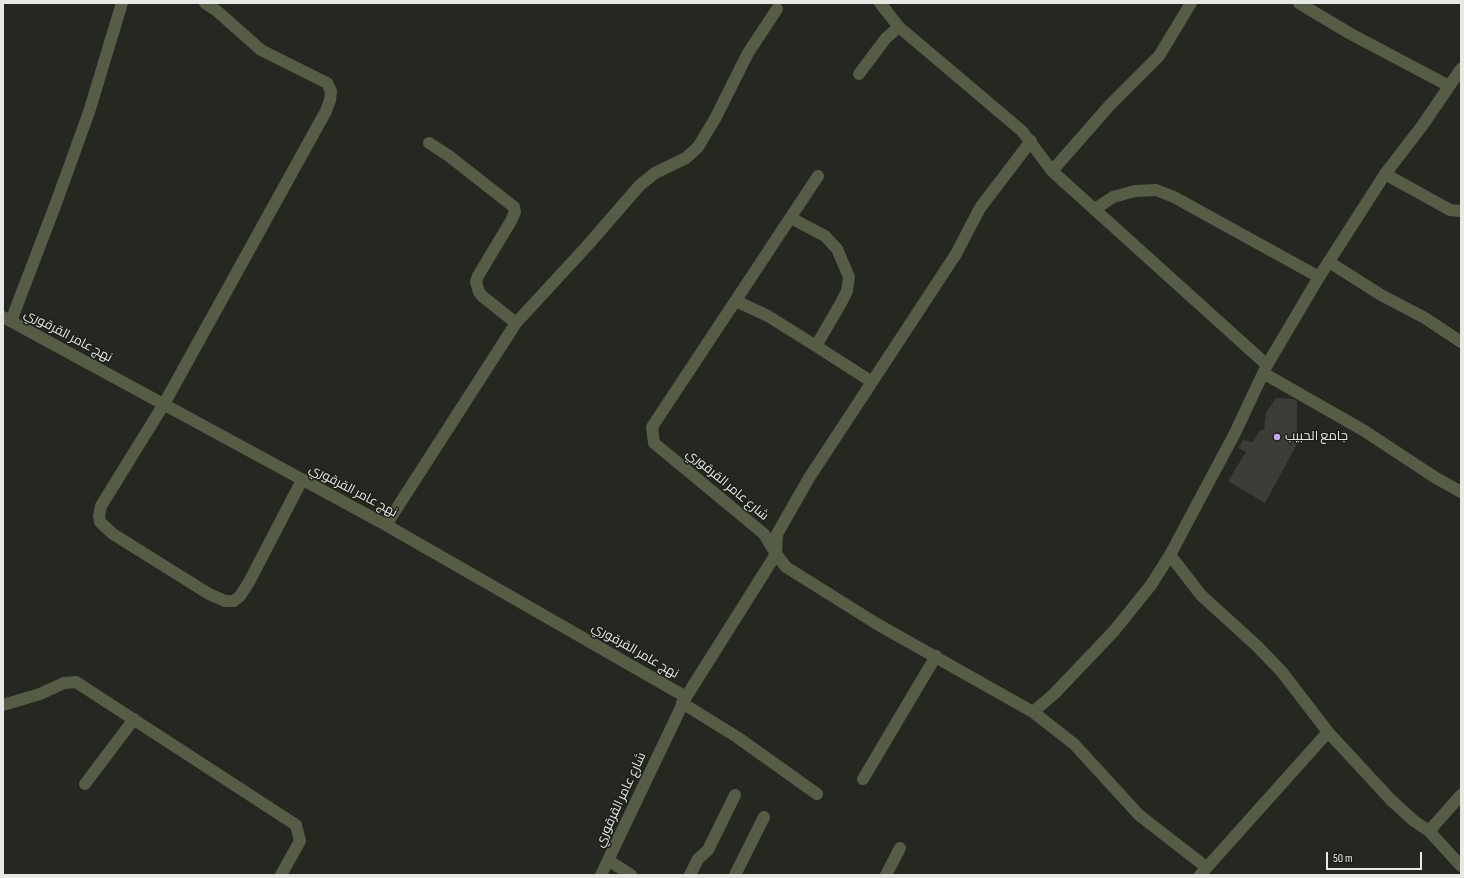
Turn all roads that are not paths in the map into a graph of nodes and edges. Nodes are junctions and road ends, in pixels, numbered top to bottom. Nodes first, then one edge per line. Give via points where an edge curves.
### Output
1 (122, 3) edge
2 (205, 3) edge
3 (880, 3) edge
4 (1191, 3) edge
5 (1299, 3) edge
6 (777, 9) dead end
7 (899, 27) junction
8 (1461, 69) edge
9 (859, 74) dead end
10 (1449, 86) junction
11 (1031, 141) junction
12 (429, 143) dead end
13 (1052, 171) junction
14 (1385, 174) junction
15 (818, 176) dead end
16 (1096, 209) junction
17 (1461, 212) edge
18 (791, 218) junction
19 (1329, 262) junction
20 (1319, 277) junction
21 (736, 301) junction
22 (7, 319) edge
23 (516, 323) junction
24 (1461, 342) edge
25 (816, 346) junction
26 (1265, 369) junction
27 (872, 382) junction
28 (164, 404) junction
29 (302, 480) junction
30 (1461, 492) edge
31 (386, 525) junction
32 (776, 554) junction
33 (1170, 555) junction
34 (936, 656) junction
35 (684, 700) junction
36 (3, 705) edge
37 (1033, 712) junction
38 (134, 719) junction
39 (1328, 732) junction
40 (863, 779) dead end
41 (85, 784) dead end
42 (817, 794) dead end
43 (735, 795) dead end
44 (1461, 795) edge
45 (764, 817) dead end
46 (1429, 831) junction
47 (900, 848) dead end
48 (608, 860) junction
49 (1461, 866) edge
50 (1203, 871) edge
51 (281, 875) edge
52 (601, 875) edge
53 (630, 875) edge
54 (690, 875) edge
55 (735, 875) edge
56 (886, 875) edge

1 - 22 street via 86,119
2 - 28 street via 261,50 327,83 331,96 326,111
3 - 7 street
4 - 13 street via 1159,56 1100,116
5 - 10 street via 1349,33
6 - 23 street via 748,53 698,147 686,158 655,173 640,185
7 - 9 street via 886,38
7 - 11 street
8 - 10 street
10 - 14 street
11 - 13 street
11 - 27 street via 980,208 956,254
12 - 23 street via 514,207 512,221 476,282 482,296
13 - 16 street
14 - 17 street via 1450,210
14 - 19 street
15 - 18 street, شارع عامر القرقوري
16 - 20 street via 1113,197 1156,190 1174,197
16 - 26 street
18 - 21 street, شارع عامر القرقوري
18 - 25 street via 825,236 837,249 849,277 841,303
19 - 20 street
19 - 24 street
20 - 26 street
21 - 25 street via 768,316
21 - 32 street, شارع عامر القرقوري via 652,427 654,443 764,534
22 - 28 street, نهج عامر القرقوري
23 - 31 street
25 - 27 street
26 - 30 street
26 - 33 street via 1235,433
27 - 32 street via 791,508 777,534
28 - 29 street, نهج عامر القرقوري
28 - 29 street via 101,506 100,522 119,538 209,594 225,601 234,601 240,596
29 - 31 street, نهج عامر القرقوري
31 - 35 street, نهج عامر القرقوري
32 - 34 street via 786,567 877,624
32 - 35 street, شارع عامر القرقوري
33 - 37 street via 1151,585 1114,631 1054,694
33 - 39 street via 1201,595 1282,672
34 - 37 street
34 - 40 street
35 - 42 street, نهج عامر القرقوري
35 - 48 street, شارع عامر القرقوري
36 - 38 street via 40,694 64,683 76,682
37 - 50 street via 1074,744 1139,815
38 - 41 street
38 - 51 street via 296,825 300,841
39 - 46 street via 1391,800
39 - 50 street
43 - 54 street via 708,850 698,859
44 - 46 street
45 - 55 street
46 - 49 street
47 - 56 street
48 - 52 street, شارع عامر القرقوري
48 - 53 street

